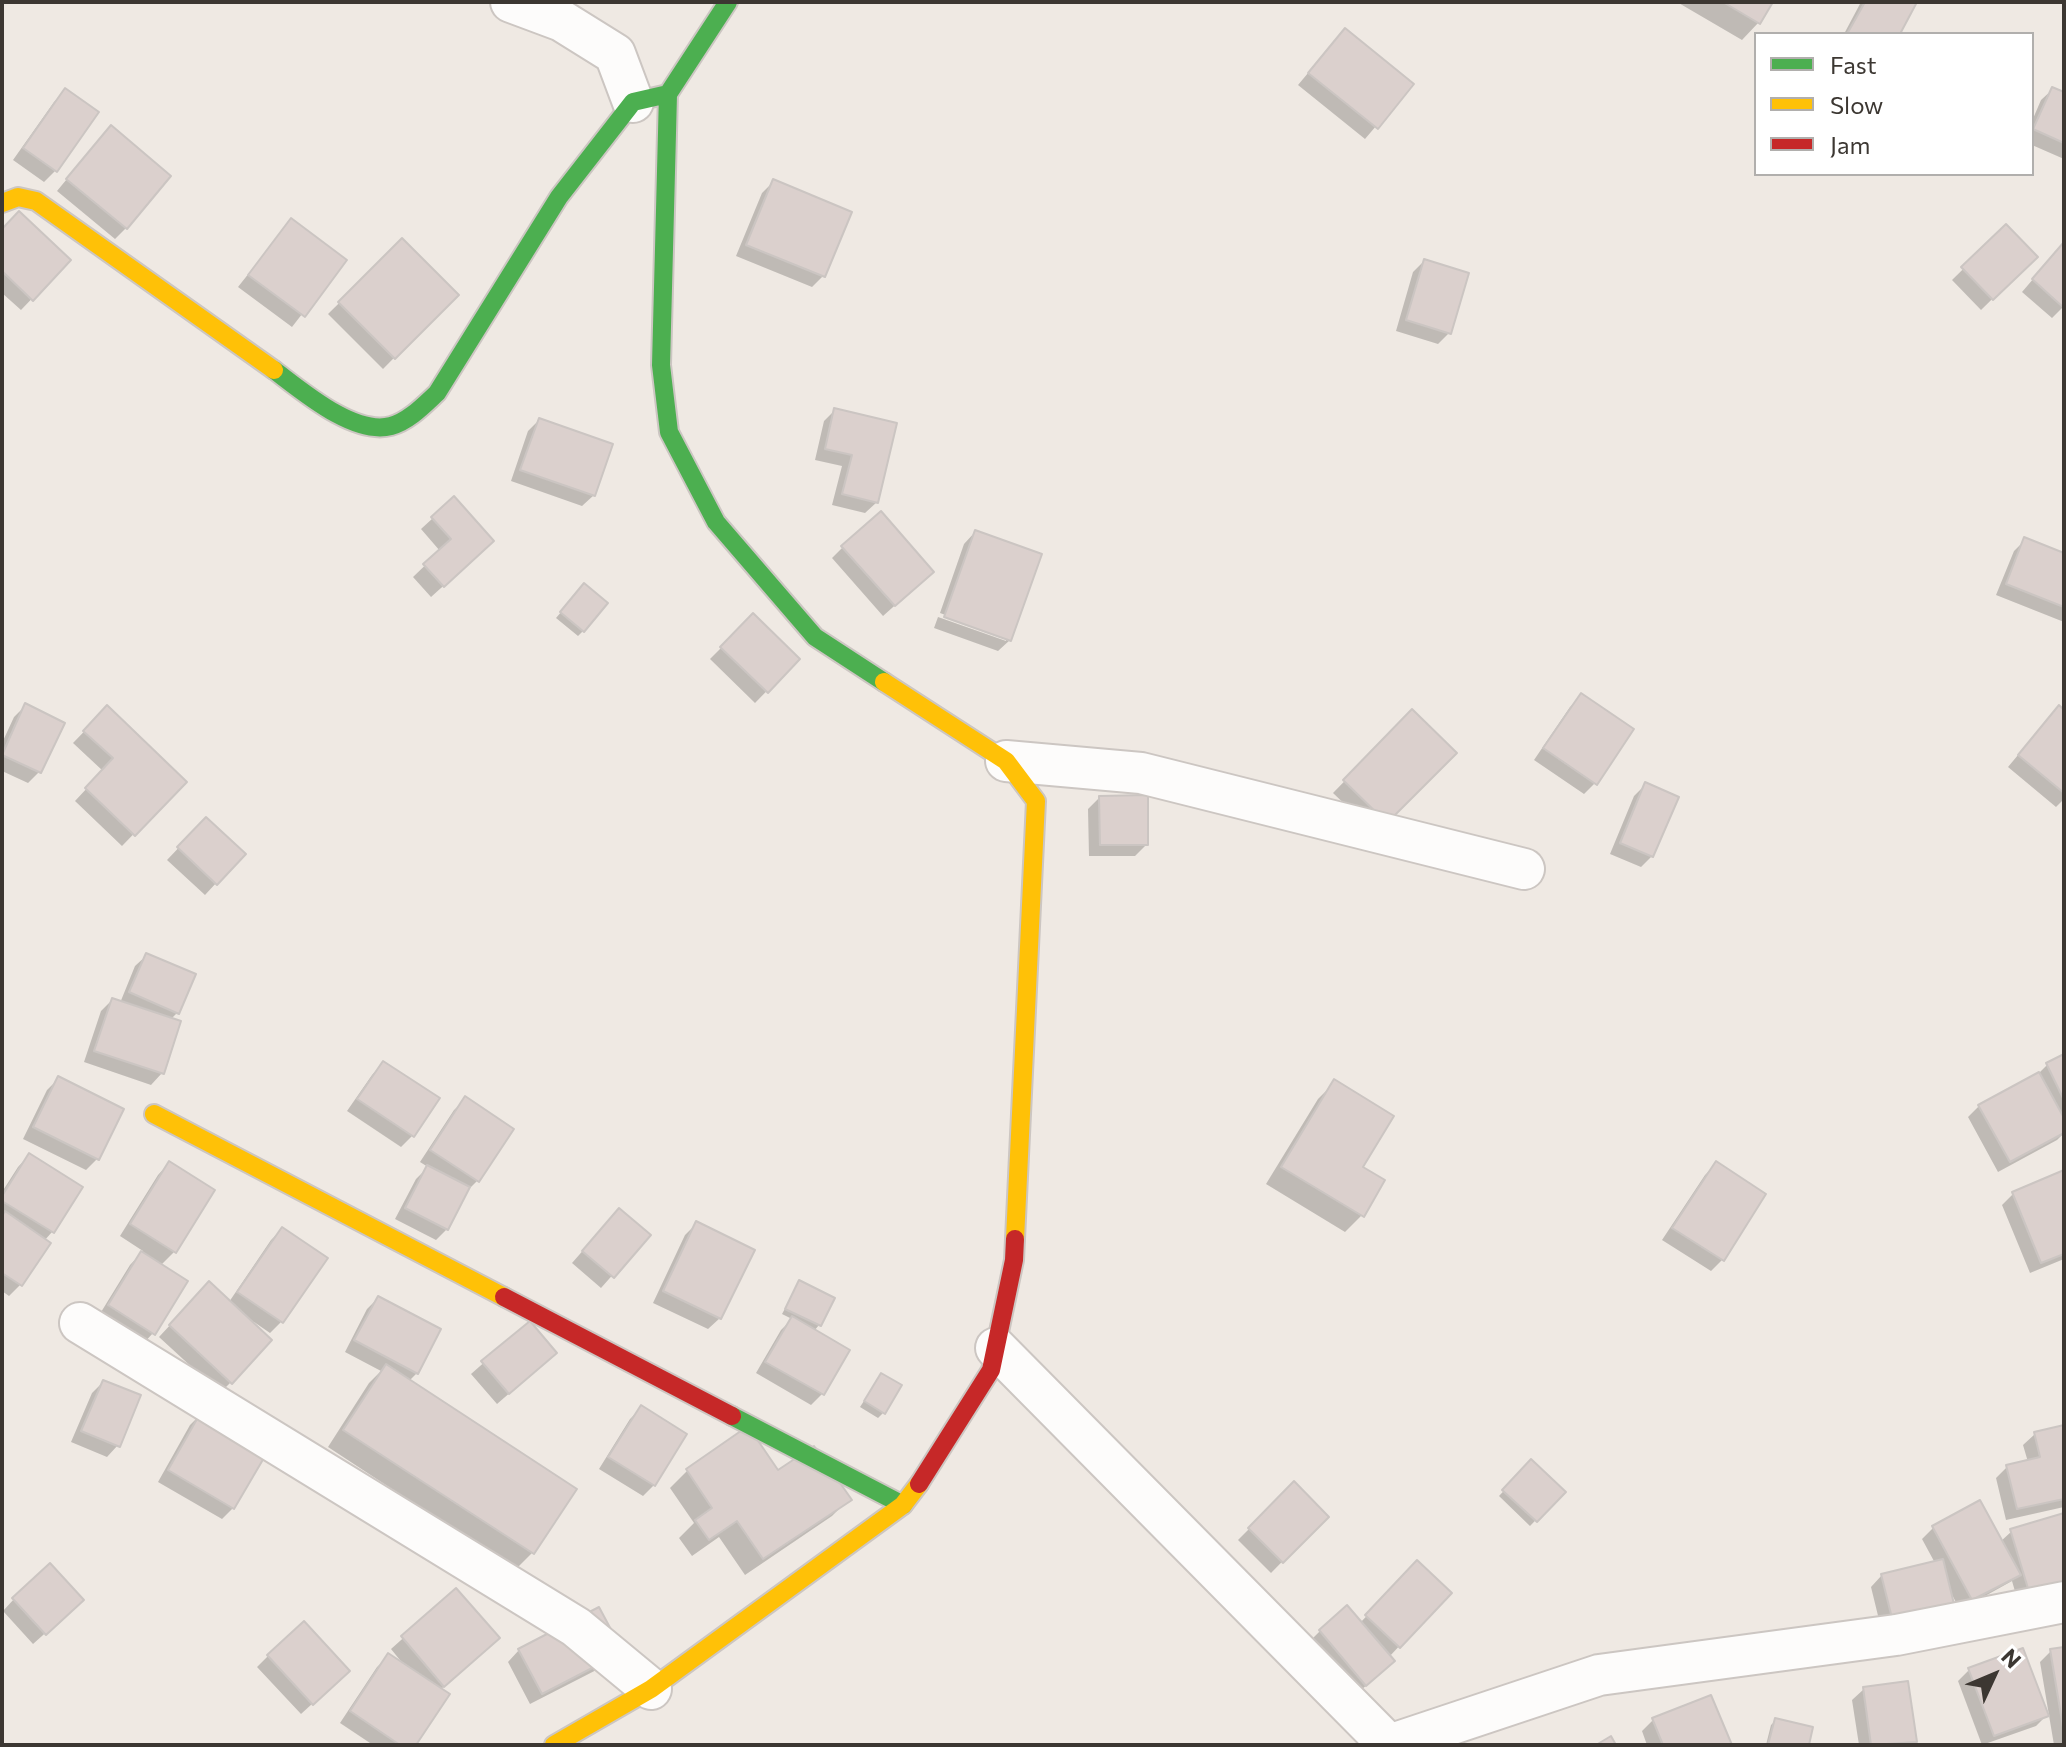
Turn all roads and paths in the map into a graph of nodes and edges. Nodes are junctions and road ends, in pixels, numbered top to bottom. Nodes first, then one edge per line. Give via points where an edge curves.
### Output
1 (511, 2) edge
2 (728, 2) edge
3 (651, 98) junction
4 (2, 203) edge
5 (1006, 761) junction
6 (1524, 869) dead end
7 (154, 1114) dead end
8 (80, 1323) dead end
9 (996, 1348) junction
10 (903, 1505) junction
11 (2064, 1602) edge
12 (651, 1689) junction
13 (554, 1745) edge
14 (1389, 1745) edge

1 - 3 street via 562,21 615,54
2 - 3 street
3 - 4 street via 559,197 437,393 389,429 360,425 331,411 36,201 21,196
3 - 5 street via 661,365 669,432 716,522 815,637
5 - 6 street via 1141,773
5 - 9 street via 1036,801 1014,1260
7 - 10 street
8 - 12 street via 576,1627
9 - 10 street via 991,1370
9 - 14 street
10 - 12 street
11 - 14 street via 1896,1635 1599,1675
12 - 13 street

